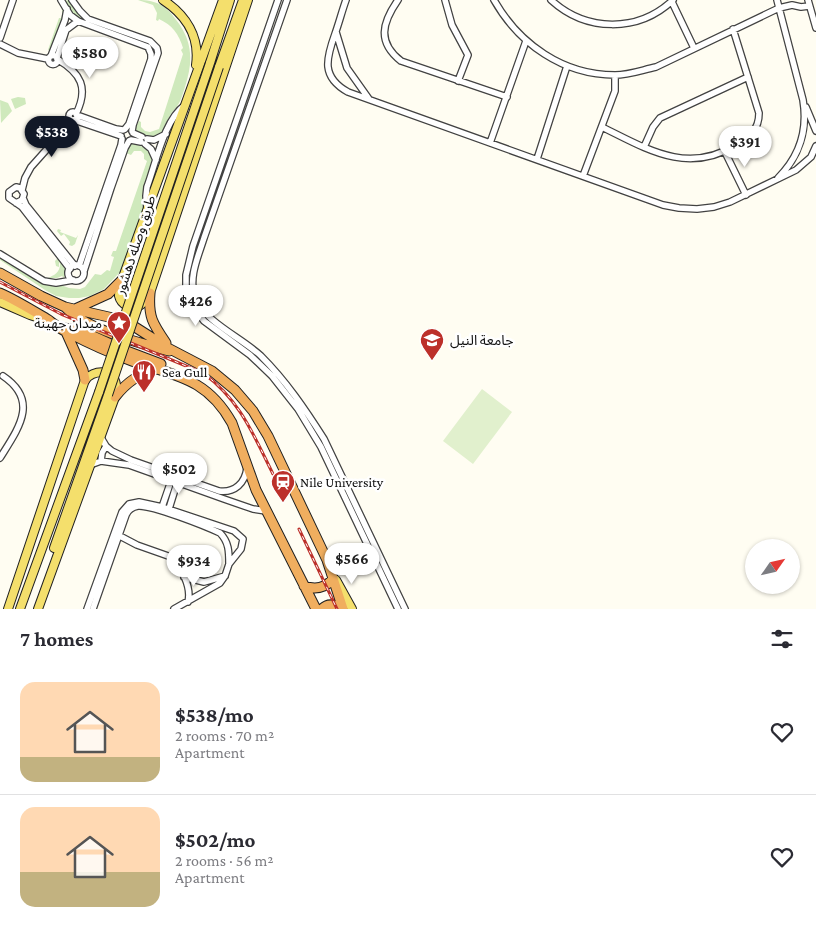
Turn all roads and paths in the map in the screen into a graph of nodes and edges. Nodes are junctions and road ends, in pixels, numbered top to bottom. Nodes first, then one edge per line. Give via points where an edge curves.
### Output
1 (13, 0) edge
2 (61, 0) edge
3 (72, 0) edge
4 (163, 0) edge
5 (223, 0) edge
6 (230, 0) edge
7 (243, 0) edge
8 (248, 0) edge
9 (278, 0) edge
10 (286, 0) edge
11 (346, 0) edge
12 (398, 0) edge
13 (444, 0) edge
14 (494, 0) edge
15 (551, 0) edge
16 (777, 0) edge
17 (672, 1) edge
18 (793, 2) edge
19 (808, 3) edge
20 (779, 8) junction
21 (66, 9) junction
22 (78, 21) junction
23 (816, 28) edge
24 (734, 29) junction
25 (336, 31) junction
26 (0, 38) edge
27 (526, 42) junction
28 (0, 44) edge
29 (149, 44) junction
30 (694, 48) junction
31 (154, 54) junction
32 (54, 59) junction
33 (567, 66) junction
34 (615, 75) junction
35 (748, 77) junction
36 (194, 81) junction
37 (458, 81) junction
38 (506, 97) junction
39 (369, 99) junction
40 (803, 100) junction
41 (185, 105) junction
42 (74, 116) junction
43 (602, 127) junction
44 (124, 129) junction
45 (816, 131) edge
46 (133, 132) junction
47 (166, 134) junction
48 (121, 138) junction
49 (130, 141) junction
50 (144, 141) junction
51 (490, 143) junction
52 (816, 146) edge
53 (644, 147) junction
54 (725, 152) junction
55 (537, 159) junction
56 (156, 161) junction
57 (583, 176) junction
58 (777, 180) junction
59 (20, 189) junction
60 (746, 194) junction
61 (23, 198) junction
62 (16, 203) junction
63 (147, 212) junction
64 (0, 252) edge
65 (75, 269) junction
66 (0, 271) edge
67 (73, 280) junction
68 (122, 280) junction
69 (0, 293) edge
70 (150, 293) junction
71 (0, 302) edge
72 (65, 307) junction
73 (75, 309) junction
74 (47, 320) junction
75 (62, 330) junction
76 (168, 348) junction
77 (182, 354) junction
78 (158, 369) junction
79 (170, 372) junction
80 (3, 376) dead end
81 (85, 380) junction
82 (114, 398) junction
83 (100, 436) junction
84 (106, 446) junction
85 (0, 458) edge
86 (101, 461) junction
87 (130, 463) junction
88 (90, 465) junction
89 (247, 468) junction
90 (174, 482) junction
91 (225, 492) junction
92 (347, 497) junction
93 (224, 499) junction
94 (351, 503) junction
95 (161, 509) junction
96 (266, 511) junction
97 (168, 512) junction
98 (238, 533) junction
99 (117, 535) junction
100 (228, 544) junction
101 (241, 549) junction
102 (229, 564) junction
103 (225, 576) junction
104 (332, 576) junction
105 (184, 577) junction
106 (304, 586) junction
107 (188, 602) junction
108 (91, 607) edge
109 (8, 609) edge
110 (20, 609) edge
111 (33, 609) edge
112 (38, 609) edge
113 (174, 609) edge
114 (316, 609) edge
115 (322, 609) edge
116 (342, 609) edge
117 (352, 609) edge
118 (398, 609) edge
119 (405, 609) edge

1 - 26 street
2 - 21 street
3 - 29 street via 88,19
4 - 36 main road via 182,16 194,36 198,54
5 - 36 main road
6 - 110 main road, طريق وصله دهشور, bridge via 141,271
7 - 111 main road, طريق وصله دهشور, bridge
8 - 70 main road
9 - 92 street via 194,246 186,286 192,305 204,321 250,355 298,409
10 - 92 street via 194,268 193,288 205,312 259,355 294,393 324,439
11 - 25 street
12 - 37 street via 384,28 388,47 401,61
13 - 37 street via 452,25 467,52
14 - 27 street
15 - 17 street via 582,20 609,25 647,18
16 - 20 street
17 - 30 street
18 - 19 street via 801,7
18 - 20 street
19 - 23 street
20 - 24 street
20 - 40 street
21 - 22 street
21 - 32 street
22 - 29 street
22 - 32 street via 66,30
24 - 30 street
24 - 35 street
25 - 39 street via 347,68
25 - 39 street via 327,61 328,71 340,87
27 - 33 street
27 - 38 street
28 - 32 street via 18,53
29 - 31 street via 157,48
30 - 34 street via 656,66
31 - 44 street via 129,124
31 - 46 street
32 - 42 street via 73,69 81,82 82,99
33 - 34 street via 590,73
33 - 55 street
34 - 43 street via 615,91
35 - 53 street via 660,118
35 - 54 street via 759,121 752,135
36 - 41 main road
37 - 38 street
38 - 51 street
39 - 51 street
40 - 45 street
40 - 58 street via 804,124 799,147
41 - 47 street via 174,116
41 - 63 main road
42 - 44 street
42 - 48 street
42 - 59 street via 29,167
43 - 53 street
43 - 57 street
44 - 46 street
44 - 48 street
46 - 49 street
46 - 50 street
47 - 50 street
47 - 56 street
48 - 49 street
48 - 65 street via 121,147
49 - 50 street
49 - 65 street
50 - 56 street
51 - 55 street
52 - 58 street via 804,164
53 - 54 street via 677,158 693,159
54 - 60 street
55 - 57 street
56 - 63 street via 146,192
57 - 60 street via 680,208 714,207
58 - 60 street
59 - 61 street
59 - 62 street via 12,189 8,194
61 - 62 street
61 - 65 street
62 - 65 street
63 - 68 main road
64 - 65 street via 46,278 60,280
64 - 67 street via 44,281
65 - 67 street
65 - 67 street via 82,279
66 - 72 highway
68 - 70 main road via 120,297 127,306 140,306
68 - 73 highway via 108,294
69 - 74 highway
70 - 76 highway via 151,321
71 - 74 main road
72 - 73 highway
72 - 77 highway via 93,325 134,341
73 - 76 highway via 126,322
74 - 75 highway
75 - 78 highway via 108,352
75 - 79 highway via 80,330 165,366
75 - 81 highway
76 - 77 highway
77 - 104 highway via 224,380 253,412 268,436
78 - 79 highway
78 - 82 highway via 130,381
79 - 89 highway via 191,381 219,403 234,428
80 - 85 street via 18,389 24,409 18,429
81 - 82 main road via 94,373 107,374 116,385
81 - 109 main road
82 - 83 main road
83 - 84 street
83 - 88 main road
84 - 86 street
84 - 87 street
86 - 87 street
86 - 88 street
87 - 90 street
87 - 91 street
88 - 112 main road
89 - 91 street via 239,486
89 - 96 highway
90 - 93 street
90 - 95 street
90 - 97 street
91 - 93 street
92 - 94 street
93 - 96 street
94 - 118 street
94 - 119 street
95 - 97 street
95 - 99 street via 132,508
96 - 106 highway
97 - 98 street
97 - 100 street via 220,533
98 - 100 street via 232,535
98 - 101 street via 243,539
99 - 105 street via 171,556
99 - 108 street
100 - 101 street via 235,550
100 - 102 street
101 - 102 street
102 - 103 street
103 - 105 street via 204,582
103 - 107 street via 218,585
104 - 106 highway via 329,583 320,588
104 - 116 highway
104 - 117 main road
105 - 107 street via 189,591
106 - 114 highway
107 - 113 street
115 - 116 highway via 330,605

